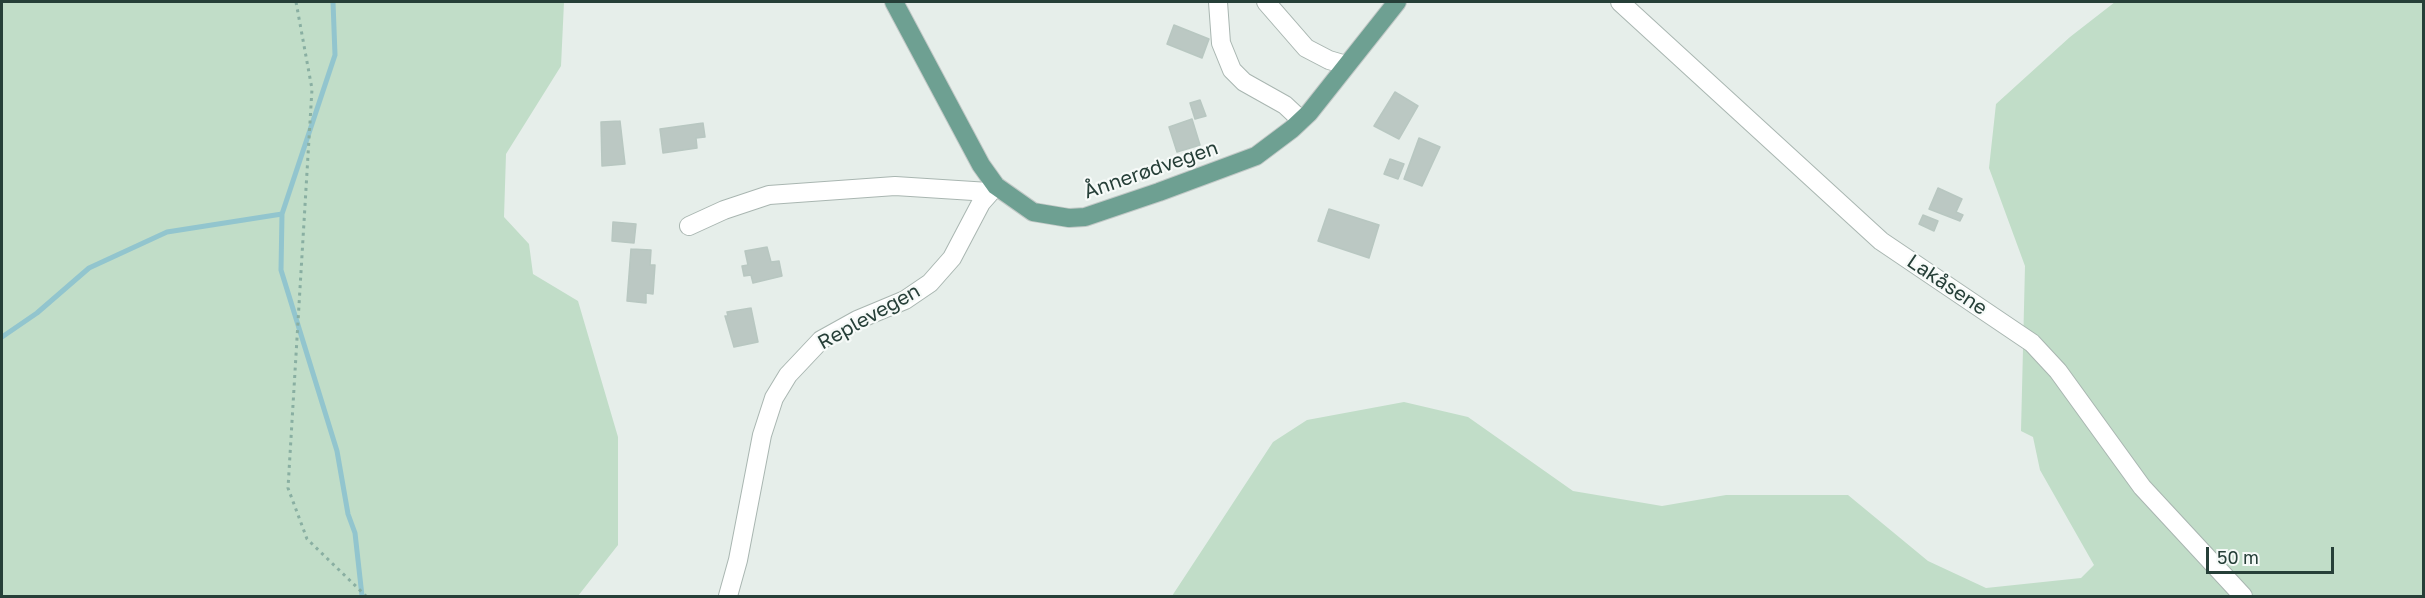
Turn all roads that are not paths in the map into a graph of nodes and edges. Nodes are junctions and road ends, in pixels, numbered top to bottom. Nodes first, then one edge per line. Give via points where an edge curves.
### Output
1 (894, 2) edge
2 (1218, 2) edge
3 (1266, 2) edge
4 (1397, 2) edge
5 (1620, 2) edge
6 (1346, 65) junction
7 (1301, 120) junction
8 (992, 189) junction
9 (689, 226) dead end
10 (728, 597) edge
11 (2243, 597) edge

1 - 8 main road, Ånnerødvegen
2 - 7 street via 1221,43 1232,70
3 - 6 street via 1306,48
4 - 6 main road, Ånnerødvegen
5 - 11 street, Lakåsene via 1881,241 2032,343 2058,371 2142,487
6 - 7 main road, Ånnerødvegen
7 - 8 main road, Ånnerødvegen via 1256,156 1085,217 1051,217 1033,212
8 - 9 street via 895,186 769,195
8 - 10 street, Replevegen via 952,258 930,283 905,300 821,340 788,375 774,398 762,435

